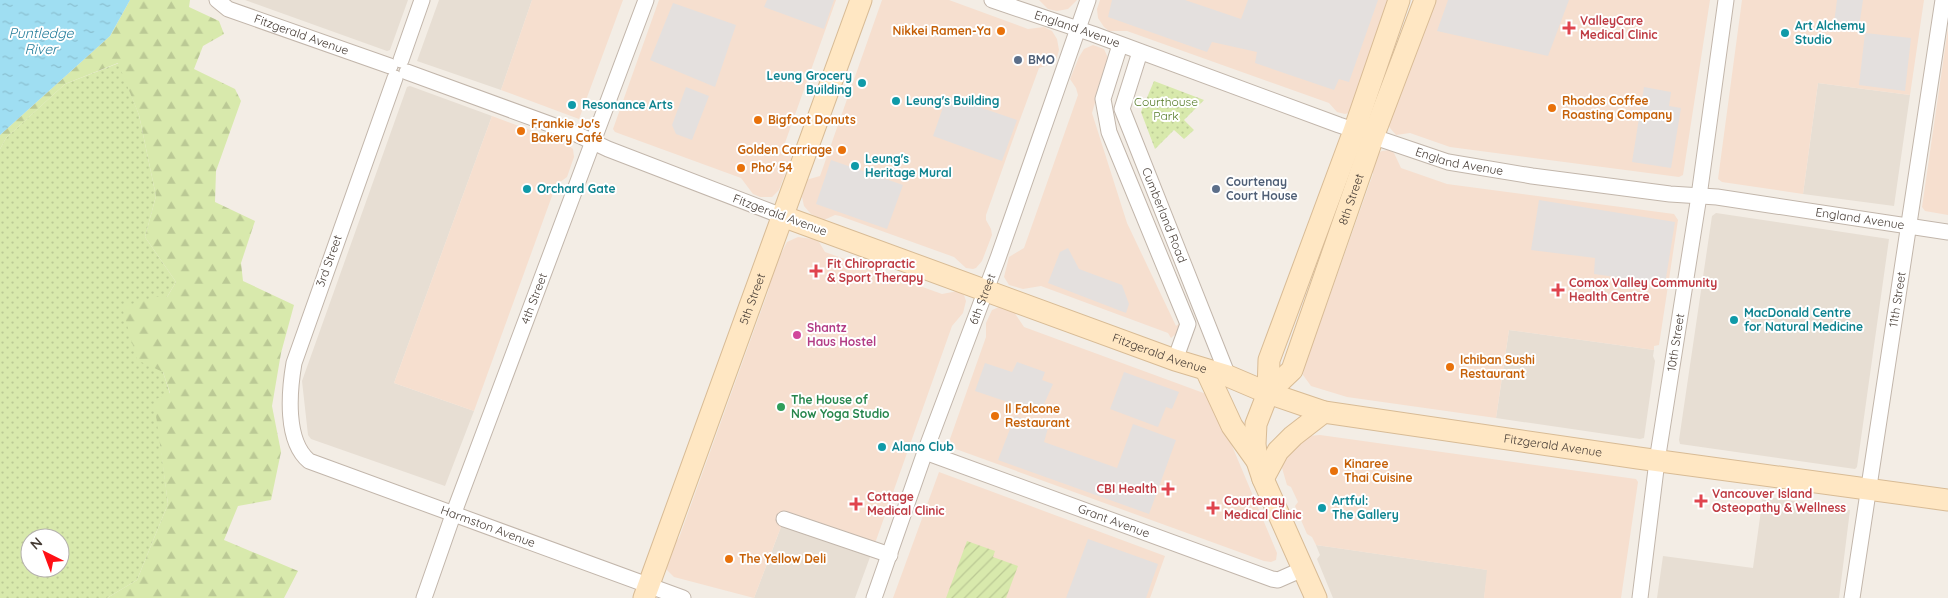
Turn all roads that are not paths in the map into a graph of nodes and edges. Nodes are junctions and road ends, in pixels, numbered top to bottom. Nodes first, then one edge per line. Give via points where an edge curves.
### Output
1 (217, 0) edge
2 (422, 0) edge
3 (646, 0) edge
4 (861, 0) edge
5 (992, 0) edge
6 (1088, 0) edge
7 (1399, 0) edge
8 (1425, 0) edge
9 (1726, 0) edge
10 (1942, 0) edge
11 (1078, 29) junction
12 (1120, 45) junction
13 (1140, 52) junction
14 (398, 69) junction
15 (1364, 134) junction
16 (594, 142) junction
17 (1699, 196) junction
18 (782, 216) junction
19 (1907, 225) junction
20 (1948, 232) edge
21 (986, 290) junction
22 (1175, 360) junction
23 (1206, 370) junction
24 (1228, 376) junction
25 (1268, 393) junction
26 (1324, 412) junction
27 (298, 449) joint
28 (925, 452) junction
29 (1657, 461) junction
30 (1260, 470) junction
31 (1868, 489) junction
32 (1948, 500) edge
33 (453, 515) junction
34 (784, 519) dead end
35 (890, 555) junction
36 (1303, 569) junction
37 (646, 592) edge
38 (424, 598) edge
39 (683, 598) edge
40 (874, 598) edge
41 (1316, 598) edge
42 (1640, 598) edge
43 (1852, 598) edge

1 - 14 street, Fitzgerald Avenue via 228,9
2 - 14 street, 3rd Street
3 - 16 street, 4th Street
4 - 18 street, 5th Street
5 - 11 street, England Avenue
6 - 11 street, 6th Street
7 - 15 street, 8th Street
8 - 15 street, 8th Street
9 - 17 street, 10th Street
10 - 19 street, 11th Street
11 - 12 street, England Avenue
11 - 21 street, 6th Street
12 - 13 street, England Avenue
12 - 22 street, Cumberland Road via 1104,99 1109,132 1188,324
13 - 15 street, England Avenue
13 - 24 street, Cumberland Road via 1122,109
14 - 16 street, Fitzgerald Avenue
14 - 27 street, 3rd Street via 294,363 290,392
15 - 17 street, England Avenue via 1448,162 1532,176
15 - 25 street, 8th Street via 1292,370
16 - 18 street, Fitzgerald Avenue
16 - 33 street, 4th Street
17 - 19 street, England Avenue
17 - 29 street, 10th Street
18 - 21 street, Fitzgerald Avenue
18 - 37 street, 5th Street
19 - 20 street, England Avenue
19 - 31 street, 11th Street
21 - 22 street, Fitzgerald Avenue
21 - 28 street, 6th Street
22 - 23 street, Fitzgerald Avenue
23 - 24 street, Fitzgerald Avenue
23 - 30 street via 1232,426
24 - 25 street, Fitzgerald Avenue
25 - 26 street, Fitzgerald Avenue
25 - 30 street, 8th Street via 1256,424 1255,444
26 - 29 street, Fitzgerald Avenue
26 - 30 street via 1293,436
27 - 33 street, Harmston Avenue via 309,461
28 - 35 street, 6th Street
28 - 36 street, Grant Avenue via 1272,579 1278,580
29 - 31 street, Fitzgerald Avenue
29 - 42 street, 10th Street
30 - 36 street
31 - 32 street, Fitzgerald Avenue
31 - 43 street, 11th Street
33 - 37 street, Harmston Avenue
33 - 38 street, 4th Street
34 - 35 street
35 - 40 street, 6th Street
36 - 41 street
37 - 39 street, Harmston Avenue

